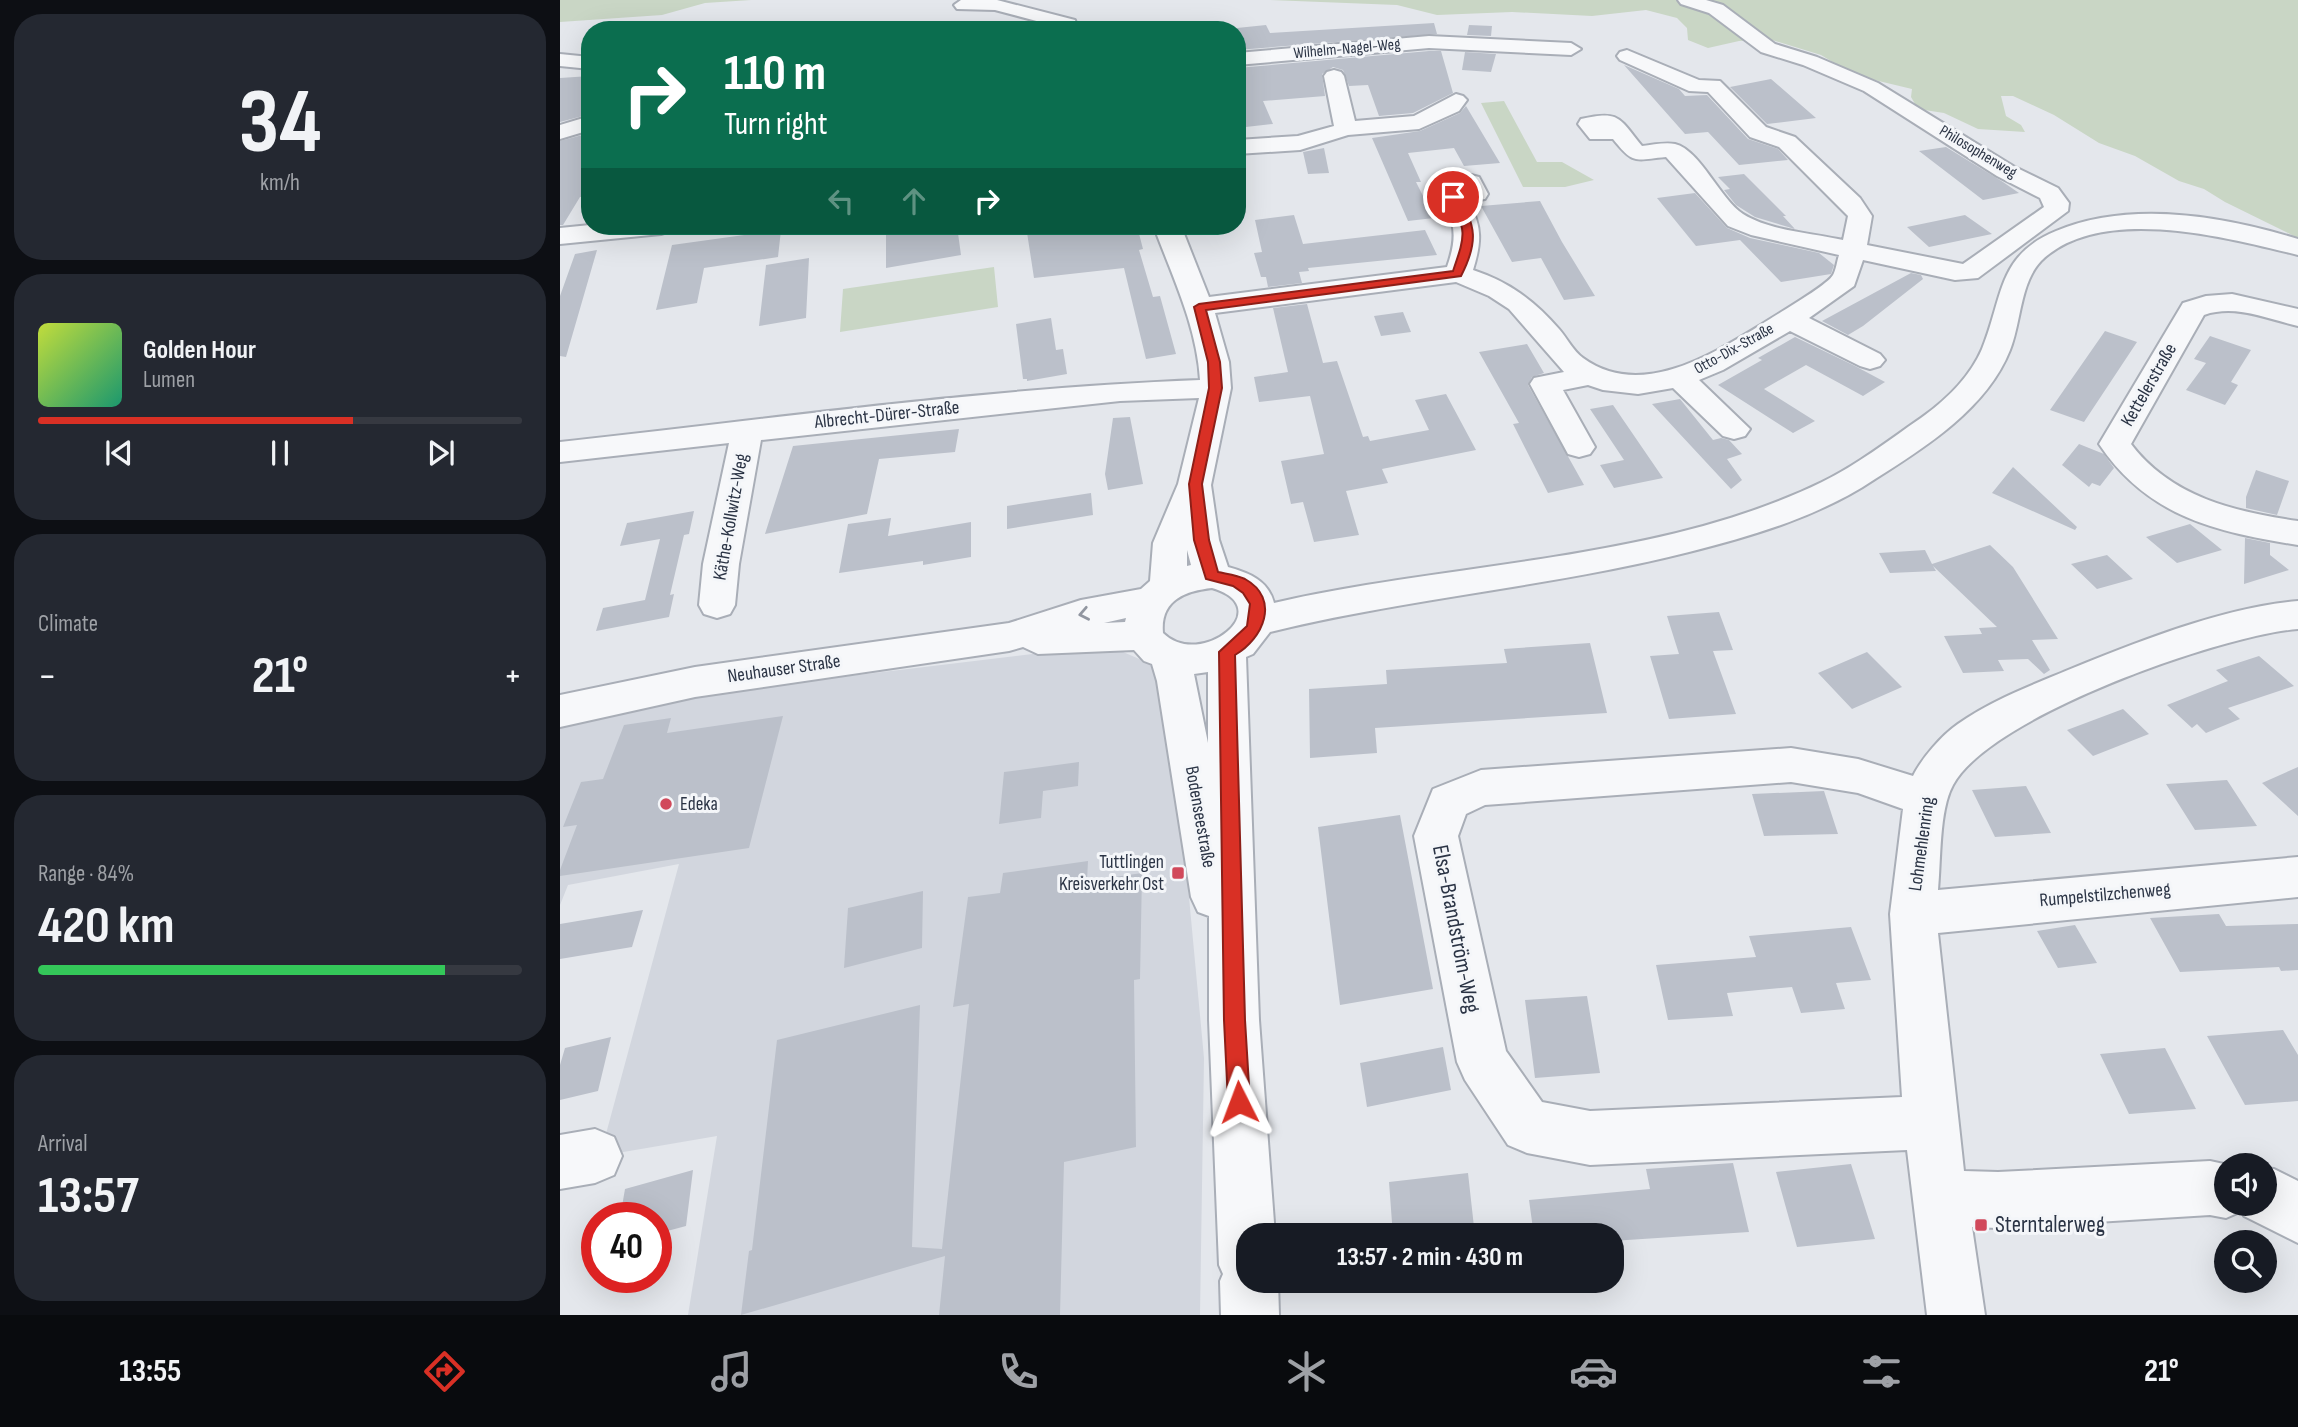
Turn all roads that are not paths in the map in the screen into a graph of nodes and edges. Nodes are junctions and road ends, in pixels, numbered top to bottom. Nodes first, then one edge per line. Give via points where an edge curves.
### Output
1 (1687, 0) edge
2 (963, 5) dead end
3 (1056, 21) edge
4 (1571, 49) dead end
5 (1627, 55) dead end
6 (1246, 58) edge
7 (560, 60) edge
8 (581, 62) edge
9 (1334, 76) dead end
10 (1456, 100) dead end
11 (581, 126) edge
12 (1346, 129) junction
13 (560, 132) edge
14 (1619, 132) dead end
15 (1246, 146) edge
16 (1453, 197) dead end
17 (581, 232) edge
18 (1170, 235) edge
19 (560, 236) edge
20 (2298, 247) edge
21 (1852, 248) junction
22 (1458, 274) junction
23 (1199, 307) junction
24 (1787, 318) junction
25 (2298, 318) edge
26 (1870, 360) dead end
27 (1588, 376) junction
28 (1681, 379) junction
29 (1216, 388) junction
30 (1734, 429) dead end
31 (747, 430) junction
32 (1579, 447) dead end
33 (560, 452) edge
34 (1195, 484) junction
35 (2298, 533) edge
36 (1212, 576) junction
37 (717, 605) dead end
38 (1253, 605) junction
39 (2298, 615) edge
40 (1158, 619) junction
41 (1227, 652) junction
42 (560, 711) edge
43 (1927, 799) junction
44 (2298, 877) edge
45 (1913, 914) junction
46 (1234, 1020) junction
47 (1930, 1122) junction
48 (2214, 1188) edge
49 (1940, 1198) junction
50 (2277, 1200) edge
51 (2298, 1215) edge
52 (1246, 1223) edge
53 (1250, 1293) edge
54 (1251, 1315) edge
55 (1956, 1315) edge

1 - 21 street, Philosophenweg via 1716,9 1768,48 1871,87 2049,192 2057,203 2056,211 1969,272
2 - 3 street via 995,5
4 - 6 street, Wilhelm-Nagel-Weg via 1479,45 1476,51 1456,50 1457,44 1387,44
5 - 21 street, Otto-Dix-Straße via 1696,87 1690,88 1698,97 1721,95 1758,132 1787,142 1860,216
7 - 8 street
9 - 12 street
10 - 12 street via 1419,122
11 - 13 street
12 - 15 street via 1300,143
14 - 21 street via 1636,153 1671,150 1743,224
16 - 22 street via 1470,238
17 - 19 street
18 - 23 street
20 - 38 street via 2236,231 2147,223 2090,228 2065,236 2024,263 1995,352 1977,381 1947,413 1866,471 1831,490 1712,535 1615,556 1303,610
21 - 24 street, Otto-Dix-Straße via 1845,280
22 - 23 street, Otto-Dix-Straße
22 - 27 street, Otto-Dix-Straße via 1493,285 1522,304 1570,362
23 - 29 street
24 - 26 street, Otto-Dix-Straße
24 - 28 street, Otto-Dix-Straße via 1740,350
25 - 35 street, Kettelerstraße via 2244,303 2222,302 2193,309 2115,444 2147,483 2174,499 2237,521
27 - 28 street, Otto-Dix-Straße via 1631,386
27 - 32 street, Otto-Dix-Straße via 1545,384
28 - 30 street, Otto-Dix-Straße
29 - 31 street, Albrecht-Dürer-Straße via 1120,392
29 - 34 street
31 - 33 street, Albrecht-Dürer-Straße
31 - 37 street, Käthe-Kollwitz-Weg
34 - 36 street
34 - 40 street, Bodenseestraße via 1170,544
36 - 38 street via 1226,577
36 - 40 street via 1189,578
38 - 41 street via 1247,638
39 - 43 street, Lohmehlenring via 2272,617 2155,650 2015,709 1970,737 1934,777
40 - 41 street via 1198,659
40 - 42 street, Neuhauser Straße via 695,682
40 - 46 street, Bodenseestraße via 1181,701
41 - 46 street, Bodenseestraße
43 - 45 street, Lohmehlenring
43 - 47 street, Elsa-Brandström-Weg via 1858,776 1791,765 1481,788 1448,802 1436,836 1483,1062 1527,1126 1590,1138
44 - 45 street, Rumpelstilzchenweg
45 - 47 street, Lohmehlenring
46 - 52 street, Bodenseestraße
47 - 49 street, Lohmehlenring
48 - 49 street
49 - 55 street, Lohmehlenring
50 - 51 street
53 - 54 street

